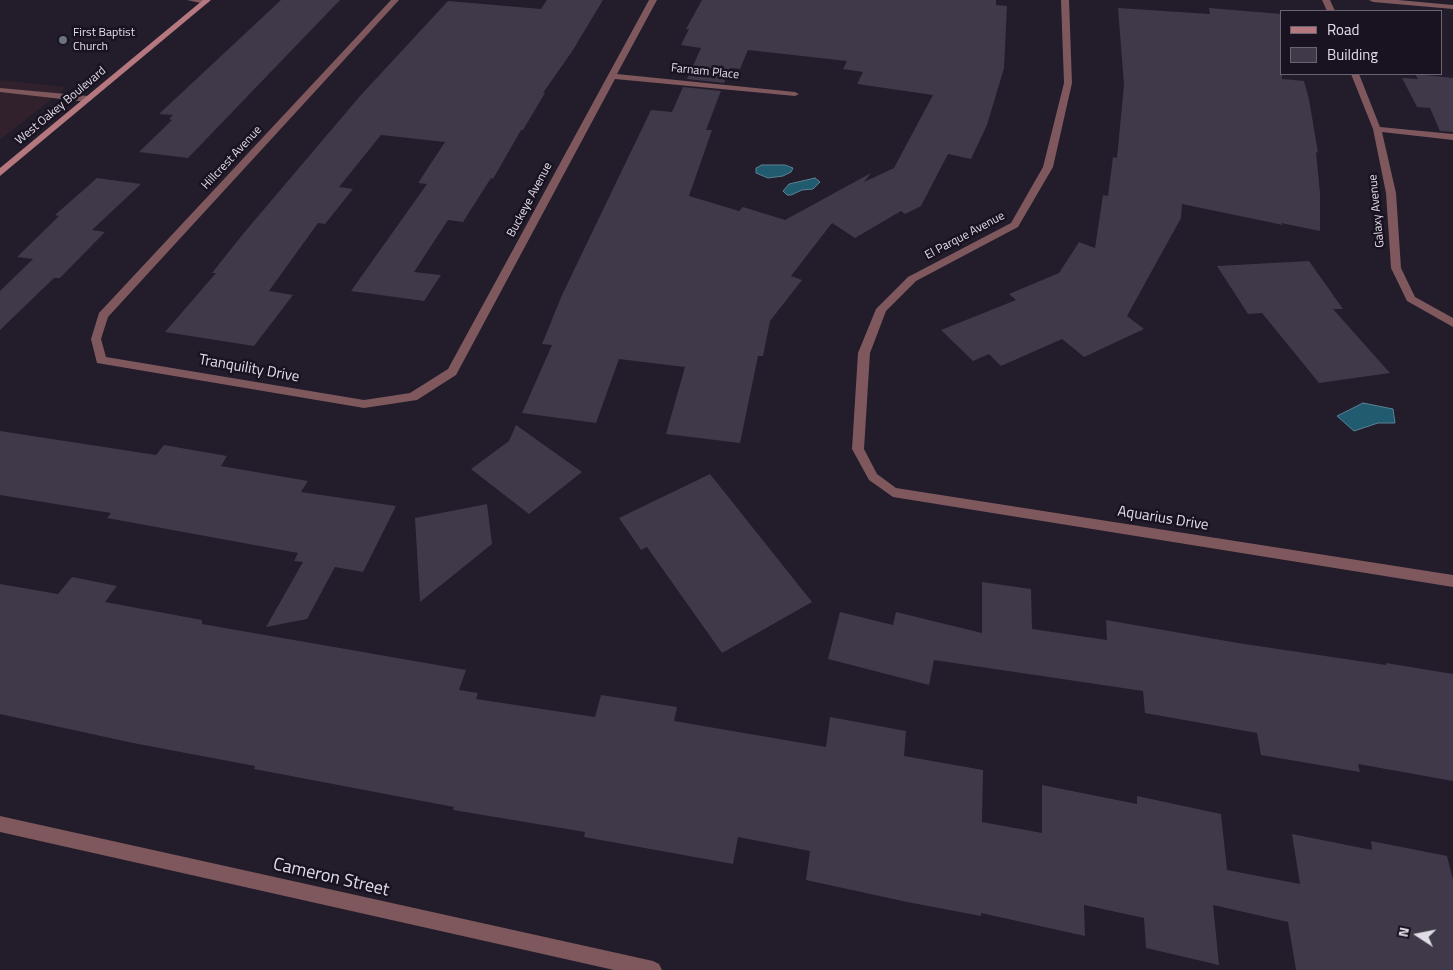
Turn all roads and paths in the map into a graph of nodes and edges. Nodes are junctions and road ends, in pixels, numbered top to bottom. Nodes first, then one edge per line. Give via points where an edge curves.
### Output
1 (191, 0) edge
2 (395, 0) edge
3 (653, 0) edge
4 (1065, 0) edge
5 (1373, 0) edge
6 (206, 1) edge
7 (1453, 7) edge
8 (1355, 75) edge
9 (612, 76) junction
10 (0, 90) edge
11 (795, 94) dead end
12 (88, 99) junction
13 (1377, 129) junction
14 (1453, 137) edge
15 (0, 173) edge
16 (1453, 323) edge
17 (96, 339) joint
18 (413, 397) joint
19 (873, 477) joint
20 (1453, 581) edge
21 (0, 824) edge
22 (653, 970) edge

1 - 6 street
2 - 17 street, Hillcrest Avenue via 102,316
3 - 9 street, Buckeye Avenue
4 - 19 street, El Parque Avenue via 1068,84 1048,167 1015,225 912,279 881,310 864,353 858,449
5 - 7 street
6 - 12 main road, West Oakey Boulevard
8 - 13 street, Galaxy Avenue
9 - 11 street, Farnam Place
9 - 18 street, Buckeye Avenue via 452,372
10 - 12 street
12 - 15 main road, West Oakey Boulevard
13 - 14 street
13 - 16 street, Galaxy Avenue via 1391,193 1396,268 1411,299
17 - 18 street, Tranquility Drive via 102,360 364,404
19 - 20 street, Aquarius Drive via 893,492
21 - 22 street, Cameron Street

